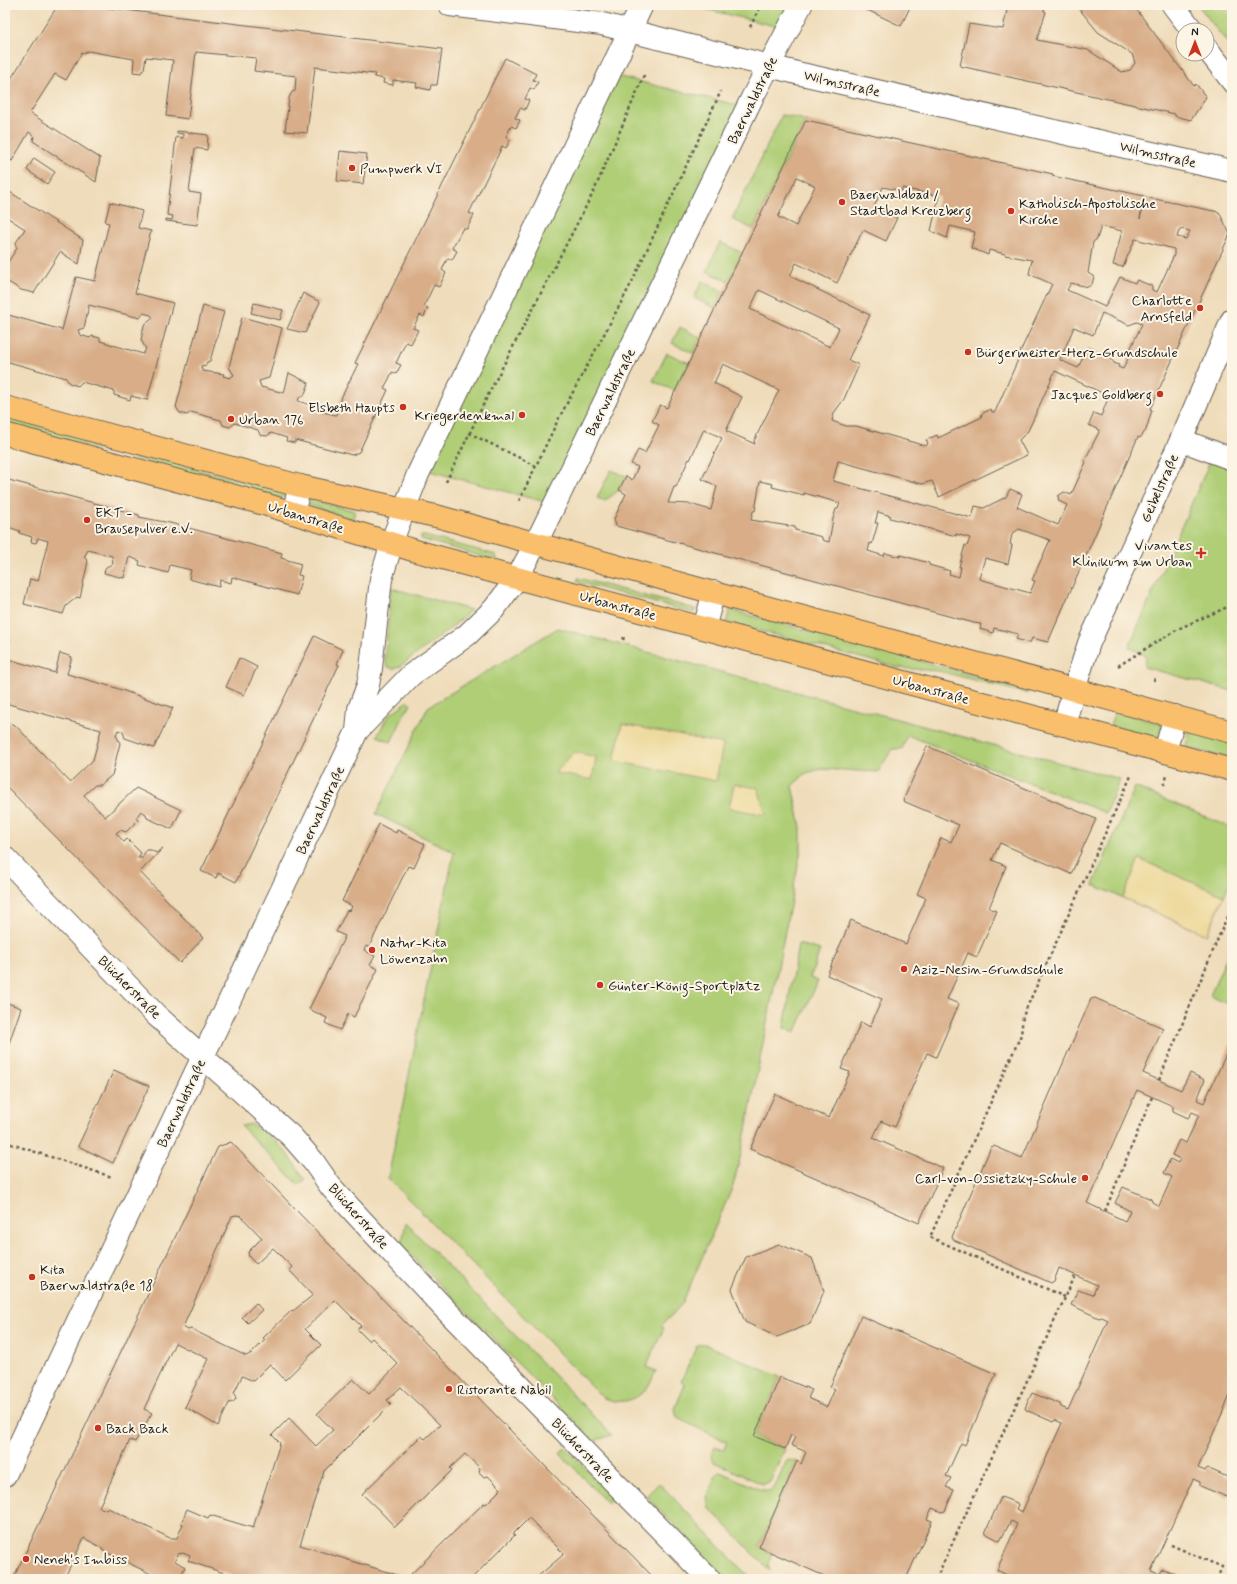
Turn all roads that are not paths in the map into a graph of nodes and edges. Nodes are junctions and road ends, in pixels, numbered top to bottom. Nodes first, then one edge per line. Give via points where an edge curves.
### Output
1 (450, 5) edge
2 (642, 5) edge
3 (801, 5) edge
4 (1173, 5) edge
5 (1186, 22) edge
6 (629, 31) junction
7 (1215, 59) edge
8 (768, 66) junction
9 (1232, 81) edge
10 (1232, 171) edge
11 (1232, 320) edge
12 (5, 407) edge
13 (5, 434) edge
14 (1181, 440) junction
15 (1232, 458) edge
16 (300, 486) junction
17 (404, 509) junction
18 (293, 513) junction
19 (536, 543) junction
20 (392, 544) junction
21 (517, 578) junction
22 (714, 592) junction
23 (704, 628) junction
24 (1074, 690) junction
25 (1175, 716) junction
26 (1064, 725) junction
27 (356, 731) junction
28 (1232, 732) edge
29 (1165, 752) junction
30 (1232, 770) edge
31 (5, 858) edge
32 (203, 1057) junction
33 (5, 1475) edge
34 (709, 1579) edge

1 - 6 street, Wilmsstraße via 585,21
2 - 6 street, Baerwaldstraße
3 - 8 street, Baerwaldstraße
4 - 5 street
6 - 8 street, Wilmsstraße
6 - 17 street, Baerwaldstraße via 418,474
7 - 9 street
8 - 10 street, Wilmsstraße
8 - 19 street, Baerwaldstraße
11 - 14 street, Geibelstraße
12 - 16 main road, Urbanstraße
13 - 18 main road, Urbanstraße
14 - 15 street
14 - 24 street, Geibelstraße via 1089,643
16 - 17 main road, Urbanstraße
16 - 18 street
17 - 19 main road, Urbanstraße
17 - 20 street, Baerwaldstraße
18 - 20 main road, Urbanstraße
19 - 21 street, Baerwaldstraße
19 - 22 main road, Urbanstraße
20 - 21 main road, Urbanstraße
20 - 27 street, Baerwaldstraße via 382,579 372,668 359,709
21 - 23 main road, Urbanstraße
21 - 27 street, Baerwaldstraße via 486,617 411,675
22 - 23 street
22 - 24 main road, Urbanstraße
23 - 26 main road, Urbanstraße
24 - 25 main road, Urbanstraße
24 - 26 street, Geibelstraße
25 - 28 main road, Urbanstraße
25 - 29 street
26 - 29 main road, Urbanstraße
27 - 32 street, Baerwaldstraße
29 - 30 main road, Urbanstraße
31 - 32 street, Blücherstraße via 156,1015
32 - 33 street, Baerwaldstraße
32 - 34 street, Blücherstraße via 292,1137 331,1187 362,1221

